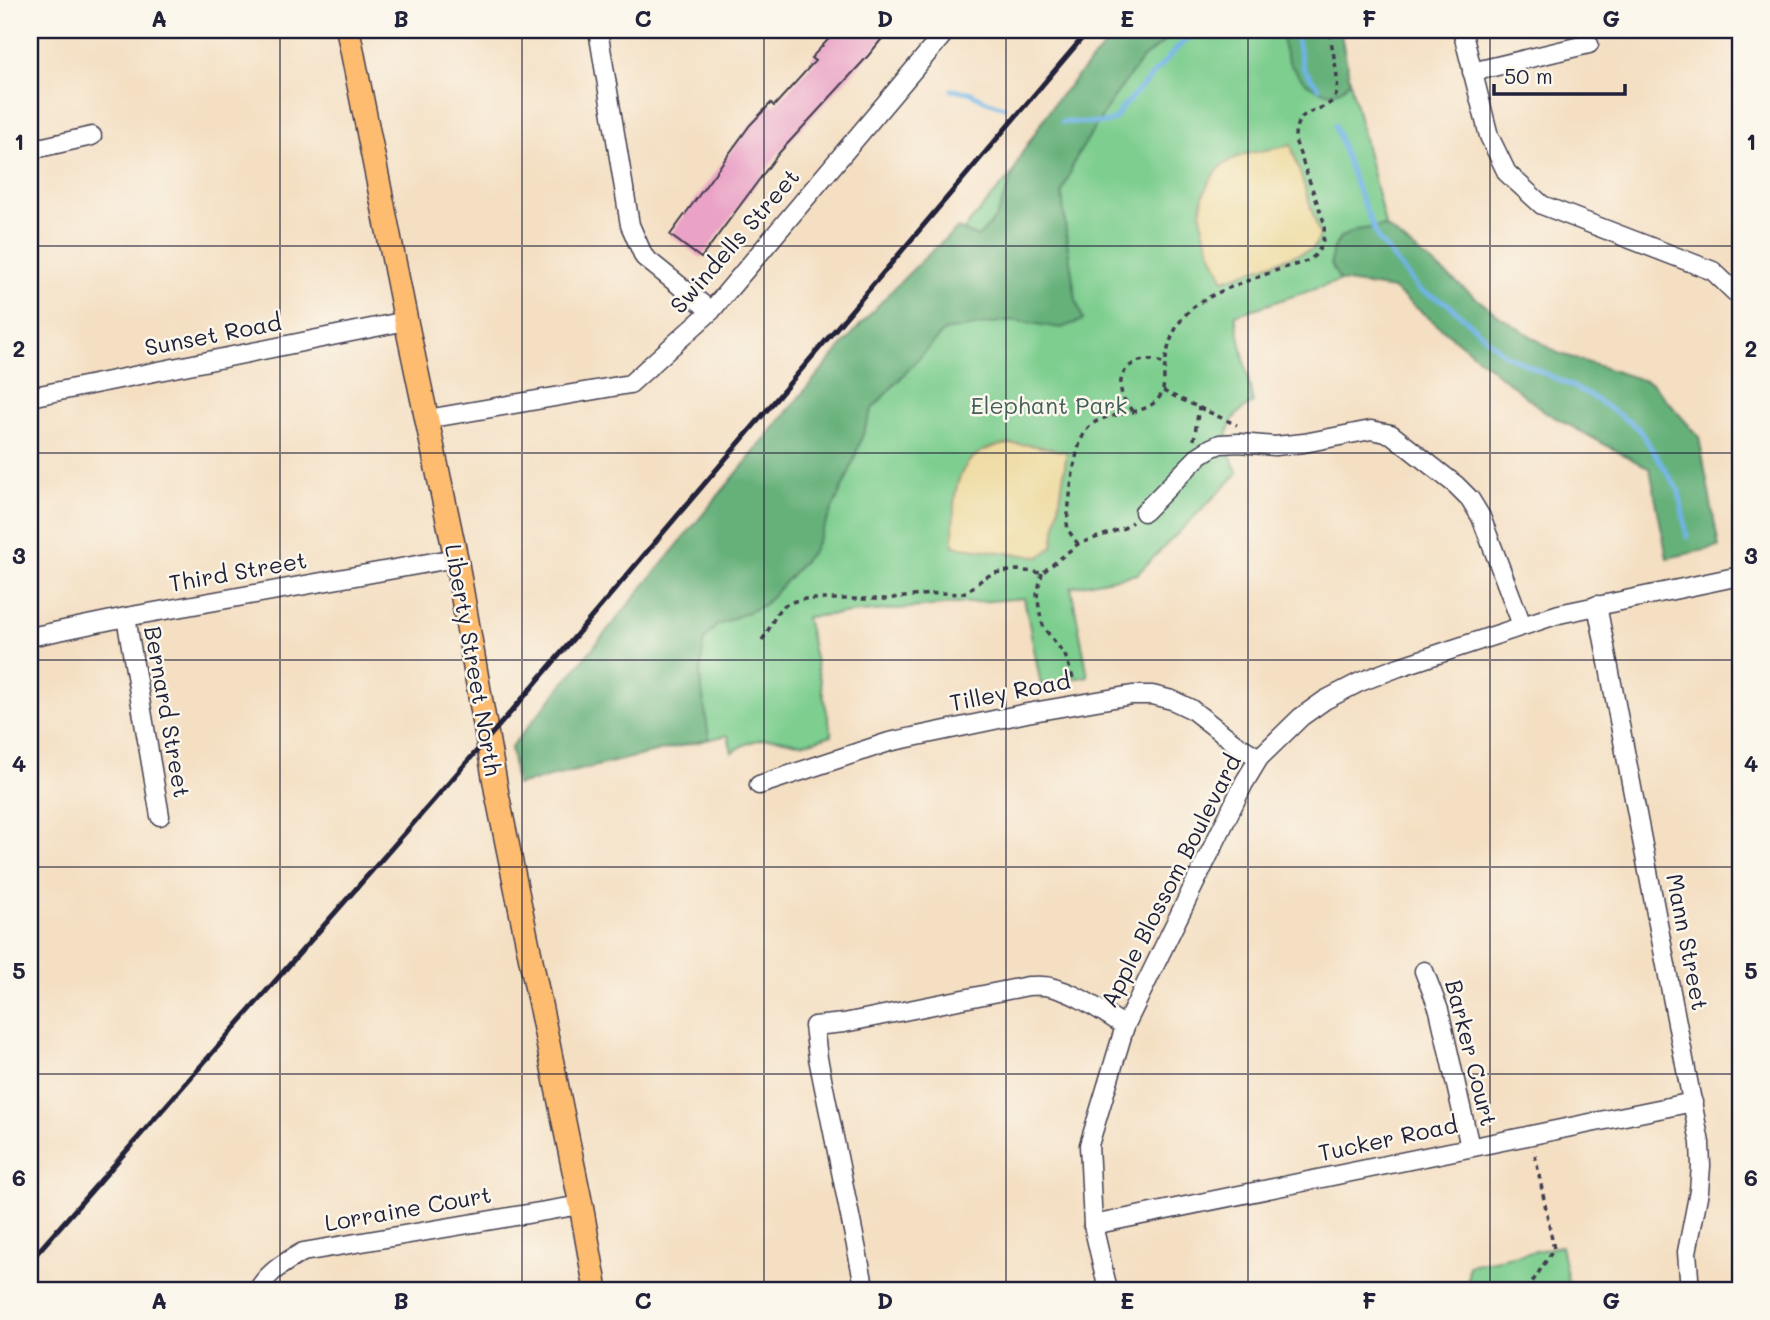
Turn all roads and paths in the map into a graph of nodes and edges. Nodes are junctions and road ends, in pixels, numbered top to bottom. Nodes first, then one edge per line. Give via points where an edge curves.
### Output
1 (348, 30) edge
2 (598, 30) edge
3 (947, 30) edge
4 (1329, 30) edge
5 (1462, 30) edge
6 (1589, 44) dead end
7 (1472, 72) junction
8 (92, 136) dead end
9 (30, 150) edge
10 (1740, 297) edge
11 (711, 311) junction
12 (406, 321) junction
13 (1165, 365) junction
14 (1163, 391) junction
15 (30, 397) edge
16 (1133, 411) junction
17 (427, 419) junction
18 (1245, 429) dead end
19 (1144, 512) joint
20 (1078, 544) junction
21 (456, 558) junction
22 (1042, 573) junction
23 (1740, 576) edge
24 (1597, 605) junction
25 (126, 617) junction
26 (1522, 625) junction
27 (30, 637) edge
28 (762, 640) dead end
29 (1074, 681) dead end
30 (1259, 758) junction
31 (759, 785) dead end
32 (160, 816) dead end
33 (1424, 971) dead end
34 (1125, 1026) junction
35 (1693, 1102) junction
36 (1531, 1135) junction
37 (1470, 1147) junction
38 (580, 1205) junction
39 (1093, 1225) junction
40 (258, 1290) edge
41 (596, 1290) edge
42 (865, 1290) edge
43 (1108, 1290) edge
44 (1527, 1290) edge
45 (1690, 1290) edge

1 - 12 main road, Liberty Street North
2 - 11 street via 630,225 644,257
3 - 11 street, Swindells Street
4 - 13 path via 1338,93 1300,118 1295,128 1295,140 1324,222 1323,242 1311,259 1206,299 1188,311 1170,341
5 - 7 street
6 - 7 street
7 - 10 street via 1489,136 1507,173 1542,205 1713,271
8 - 9 street
11 - 17 street, Swindells Street via 630,384
12 - 15 street, Sunset Road
12 - 17 main road, Liberty Street North
13 - 14 path
13 - 16 path via 1145,359 1122,375 1122,395
14 - 16 path via 1150,405
14 - 18 path
16 - 20 path via 1094,422 1081,441 1067,523
17 - 21 main road, Liberty Street North
19 - 20 path via 1124,528
19 - 26 street via 1200,455 1220,444 1275,446 1371,430 1391,434 1470,499
20 - 22 path
21 - 25 street, Third Street
21 - 38 main road, Liberty Street North via 497,794
22 - 28 path via 994,573 961,594 792,601 778,610
22 - 29 path via 1037,595 1041,619 1065,654
23 - 24 street, Apple Blossom Boulevard
24 - 26 street, Apple Blossom Boulevard
24 - 35 street, Mann Street
25 - 27 street, Third Street
25 - 32 street, Bernard Street
26 - 30 street, Apple Blossom Boulevard via 1360,682 1301,718
30 - 31 street, Tilley Road via 1191,709 1152,695 1132,695 889,741
30 - 34 street, Apple Blossom Boulevard
33 - 37 street, Barker Court via 1439,1010
34 - 39 street, Apple Blossom Boulevard via 1089,1145
34 - 42 street via 1084,1000 1049,986 1028,986 814,1026
35 - 36 street, Tucker Road
35 - 45 street, Mann Street via 1701,1166 1687,1252
36 - 37 street, Tucker Road
36 - 44 path via 1555,1250
37 - 39 street, Tucker Road
38 - 40 street, Lorraine Court via 303,1252 277,1267
38 - 41 main road, Liberty Street North
39 - 43 street, Apple Blossom Boulevard

